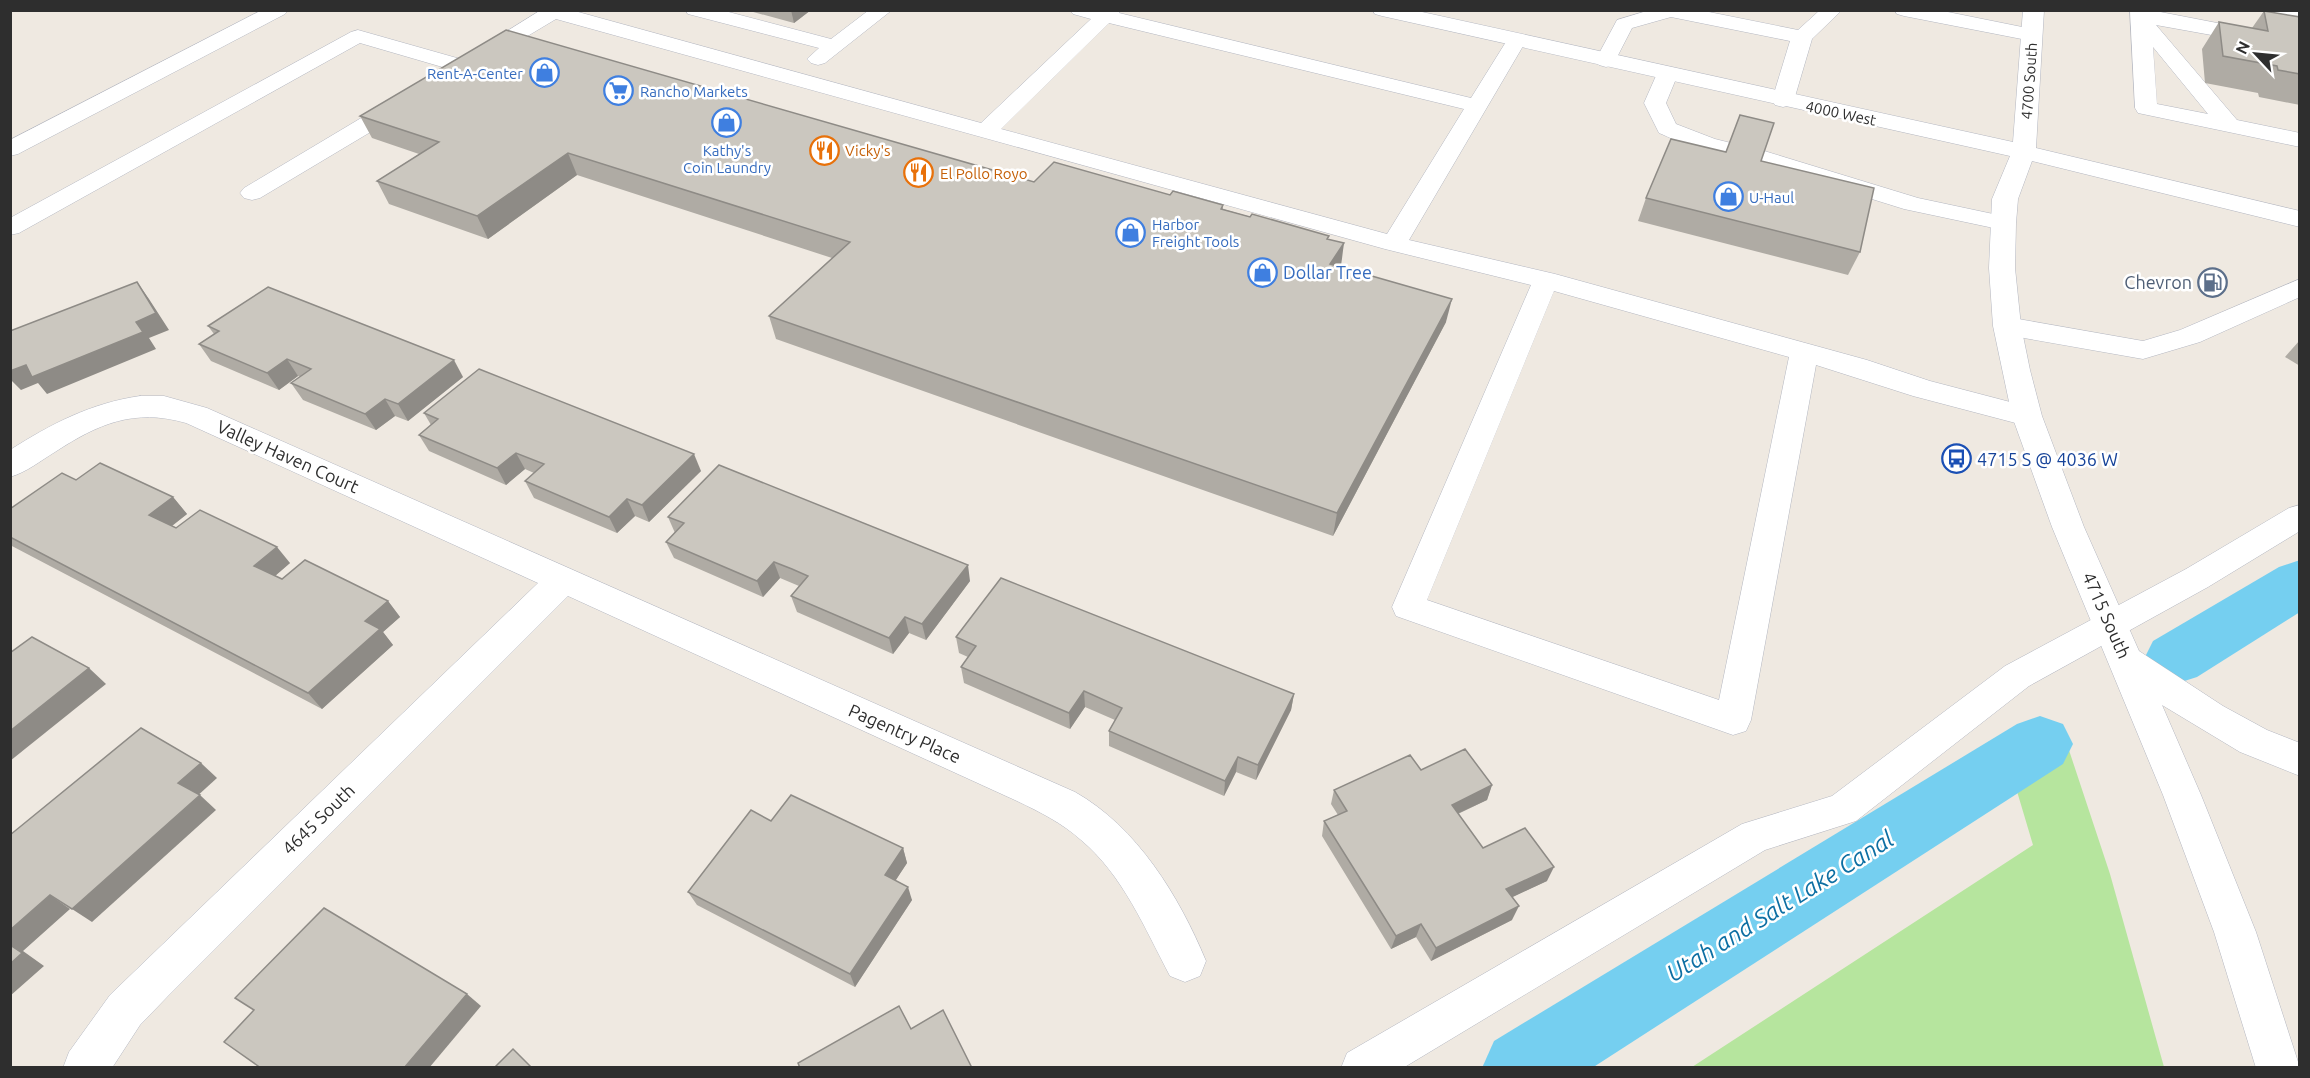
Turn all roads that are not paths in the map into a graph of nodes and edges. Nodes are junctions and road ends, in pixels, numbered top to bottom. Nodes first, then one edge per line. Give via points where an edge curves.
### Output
1 (278, 10) edge
2 (516, 10) edge
3 (695, 10) edge
4 (882, 10) edge
5 (1080, 10) edge
6 (1382, 10) edge
7 (1832, 10) edge
8 (1904, 10) edge
9 (2034, 10) edge
10 (2274, 10) edge
11 (551, 13) edge
12 (1108, 13) edge
13 (2300, 15) edge
14 (2142, 23) edge
15 (2032, 35) junction
16 (1802, 37) junction
17 (1516, 41) junction
18 (834, 46) junction
19 (2248, 47) edge
20 (2297, 52) edge
21 (1606, 61) junction
22 (463, 66) junction
23 (1667, 74) junction
24 (793, 77) junction
25 (443, 79) edge
26 (423, 91) edge
27 (1783, 100) junction
28 (1477, 106) junction
29 (2202, 119) junction
30 (2229, 125) junction
31 (986, 131) junction
32 (2300, 140) edge
33 (10, 149) edge
34 (1727, 149) edge
35 (2024, 152) junction
36 (1761, 157) edge
37 (252, 193) dead end
38 (2300, 219) edge
39 (2003, 223) junction
40 (10, 228) edge
41 (1394, 244) junction
42 (1546, 280) junction
43 (2300, 287) edge
44 (2007, 326) junction
45 (1804, 353) junction
46 (2027, 416) junction
47 (10, 466) edge
48 (2300, 516) edge
49 (563, 580) junction
50 (2111, 625) junction
51 (2127, 662) junction
52 (2300, 760) edge
53 (1185, 961) dead end
54 (85, 1068) edge
55 (1362, 1068) edge
56 (2279, 1068) edge

1 - 33 lane
2 - 11 lane
3 - 18 lane
4 - 18 lane
5 - 12 lane
6 - 17 street, 4000 West
7 - 16 lane
8 - 15 lane
9 - 15 street, 4700 South
10 - 13 lane
11 - 22 lane
11 - 24 lane
12 - 28 lane
12 - 31 lane
14 - 19 lane
14 - 20 lane
14 - 29 lane
14 - 29 lane via 2146,108
14 - 30 lane
15 - 35 street, 4700 South
16 - 21 lane via 1671,11 1624,24
16 - 27 lane
17 - 21 street, 4000 West
17 - 28 lane
18 - 24 lane
21 - 23 street, 4000 West
22 - 25 lane
22 - 40 lane via 360,27
23 - 27 street, 4000 West
23 - 34 lane via 1656,103 1667,128
24 - 31 lane
26 - 37 lane
27 - 35 street, 4000 West
28 - 41 lane
29 - 30 lane
30 - 32 lane
31 - 41 lane
35 - 38 street, 4000 West
35 - 39 street, 4715 South via 2005,199
36 - 39 lane via 1913,204
39 - 44 street, 4715 South
41 - 42 lane
42 - 45 lane
42 - 45 lane via 1408,607 1732,720
43 - 44 lane via 2190,336 2143,350
44 - 46 street, 4715 South
45 - 46 lane
46 - 50 street, 4715 South via 2068,527
47 - 49 street, Valley Haven Court via 60,434 99,416 140,406 173,409 196,415
48 - 50 lane
49 - 53 street, Pagentry Place via 1071,809 1105,836 1131,868
49 - 54 street, 4645 South via 153,981 125,1010
50 - 51 street, 4715 South
50 - 55 lane via 2017,676 1843,809 1755,836
51 - 52 street via 2245,738
51 - 56 street, 4715 South via 2235,932

